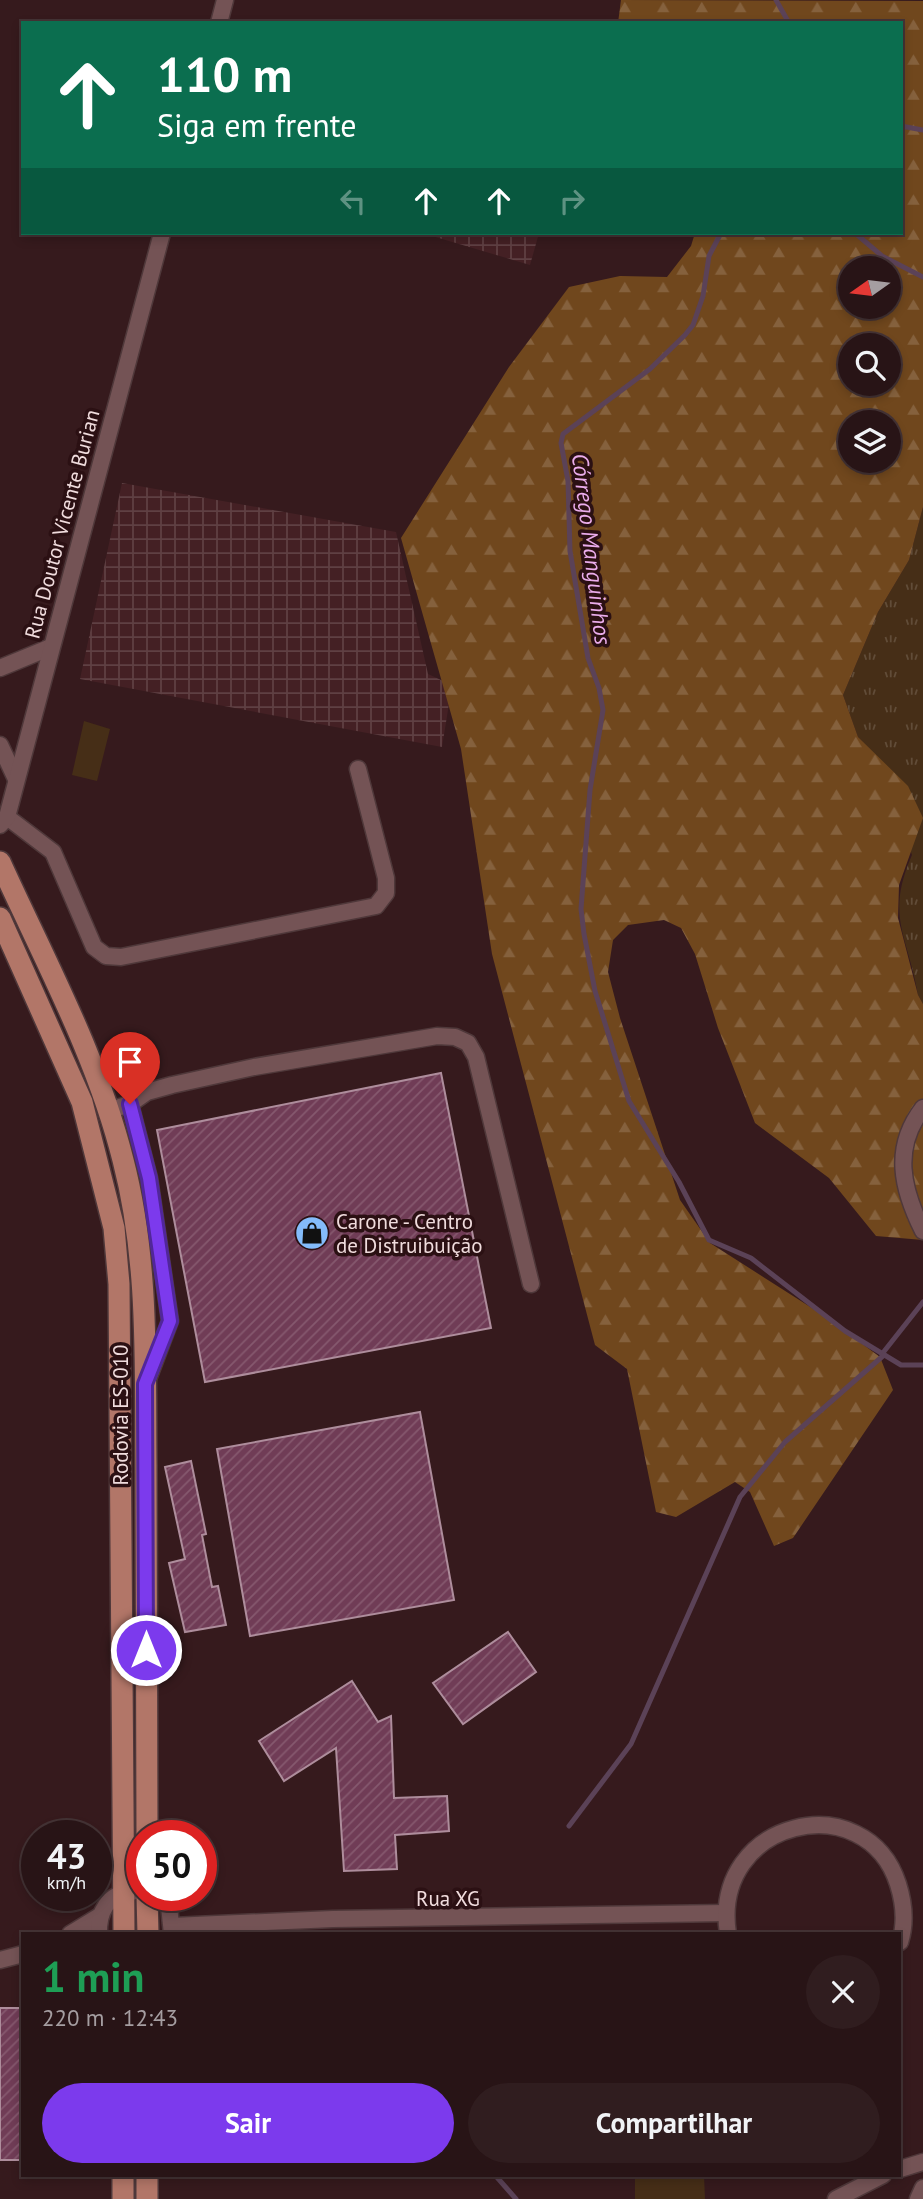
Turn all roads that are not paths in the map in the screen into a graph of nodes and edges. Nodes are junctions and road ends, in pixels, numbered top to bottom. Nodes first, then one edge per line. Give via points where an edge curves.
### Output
1 (225, 0) edge
2 (220, 21) edge
3 (161, 235) edge
4 (51, 646) junction
5 (0, 668) edge
6 (0, 745) edge
7 (358, 769) dead end
8 (16, 779) junction
9 (4, 821) edge
10 (0, 862) edge
11 (0, 918) edge
12 (130, 1104) junction
13 (923, 1108) edge
14 (109, 1111) junction
15 (923, 1231) edge
16 (531, 1284) dead end
17 (145, 1384) junction
18 (131, 1820) edge
19 (147, 1820) edge
20 (126, 1895) edge
21 (129, 1911) edge
22 (148, 1911) edge
23 (170, 1911) edge
24 (725, 1913) junction
25 (101, 1916) junction
26 (172, 1930) edge
27 (73, 1932) edge
28 (99, 1932) edge
29 (124, 1932) edge
30 (148, 1932) edge
31 (728, 1932) edge
32 (901, 1938) edge
33 (21, 1955) edge
34 (0, 1960) edge
35 (923, 2162) edge
36 (901, 2169) edge
37 (123, 2177) edge
38 (147, 2177) edge
39 (879, 2177) edge
40 (923, 2188) edge
41 (123, 2199) edge
42 (147, 2199) edge
43 (836, 2199) edge
44 (918, 2199) edge

1 - 2 street
3 - 4 street, Rua Doutor Vicente Burian
4 - 5 street
4 - 8 street, Rua Doutor Vicente Burian
6 - 8 street
7 - 9 street via 386,878 386,892 376,906 121,957 106,956 94,947 53,852
8 - 9 street, Rua Doutor Vicente Burian
10 - 14 main road, Rodovia ES-010
11 - 18 main road, Rodovia ES-010 via 82,1102 114,1228
12 - 14 street
12 - 16 street via 147,1091 242,1069 437,1036 455,1037 468,1043 476,1057
12 - 17 street via 149,1178 170,1321
13 - 15 street via 906,1138 902,1164 911,1207
14 - 17 main road, Rodovia ES-010 via 124,1160 138,1236 144,1286
17 - 19 main road, Rodovia ES-010
20 - 25 street via 109,1901
21 - 29 main road, Rodovia ES-010
22 - 30 main road
23 - 26 street, Rua XG
24 - 26 street, Rua XG via 332,1919
24 - 31 street
24 - 32 street via 735,1875 745,1858 767,1838 794,1827 824,1825 852,1833 877,1850 895,1874 904,1902
25 - 27 street
25 - 28 street
33 - 34 street
35 - 36 street
37 - 41 main road
38 - 42 main road
39 - 43 street
40 - 44 street

